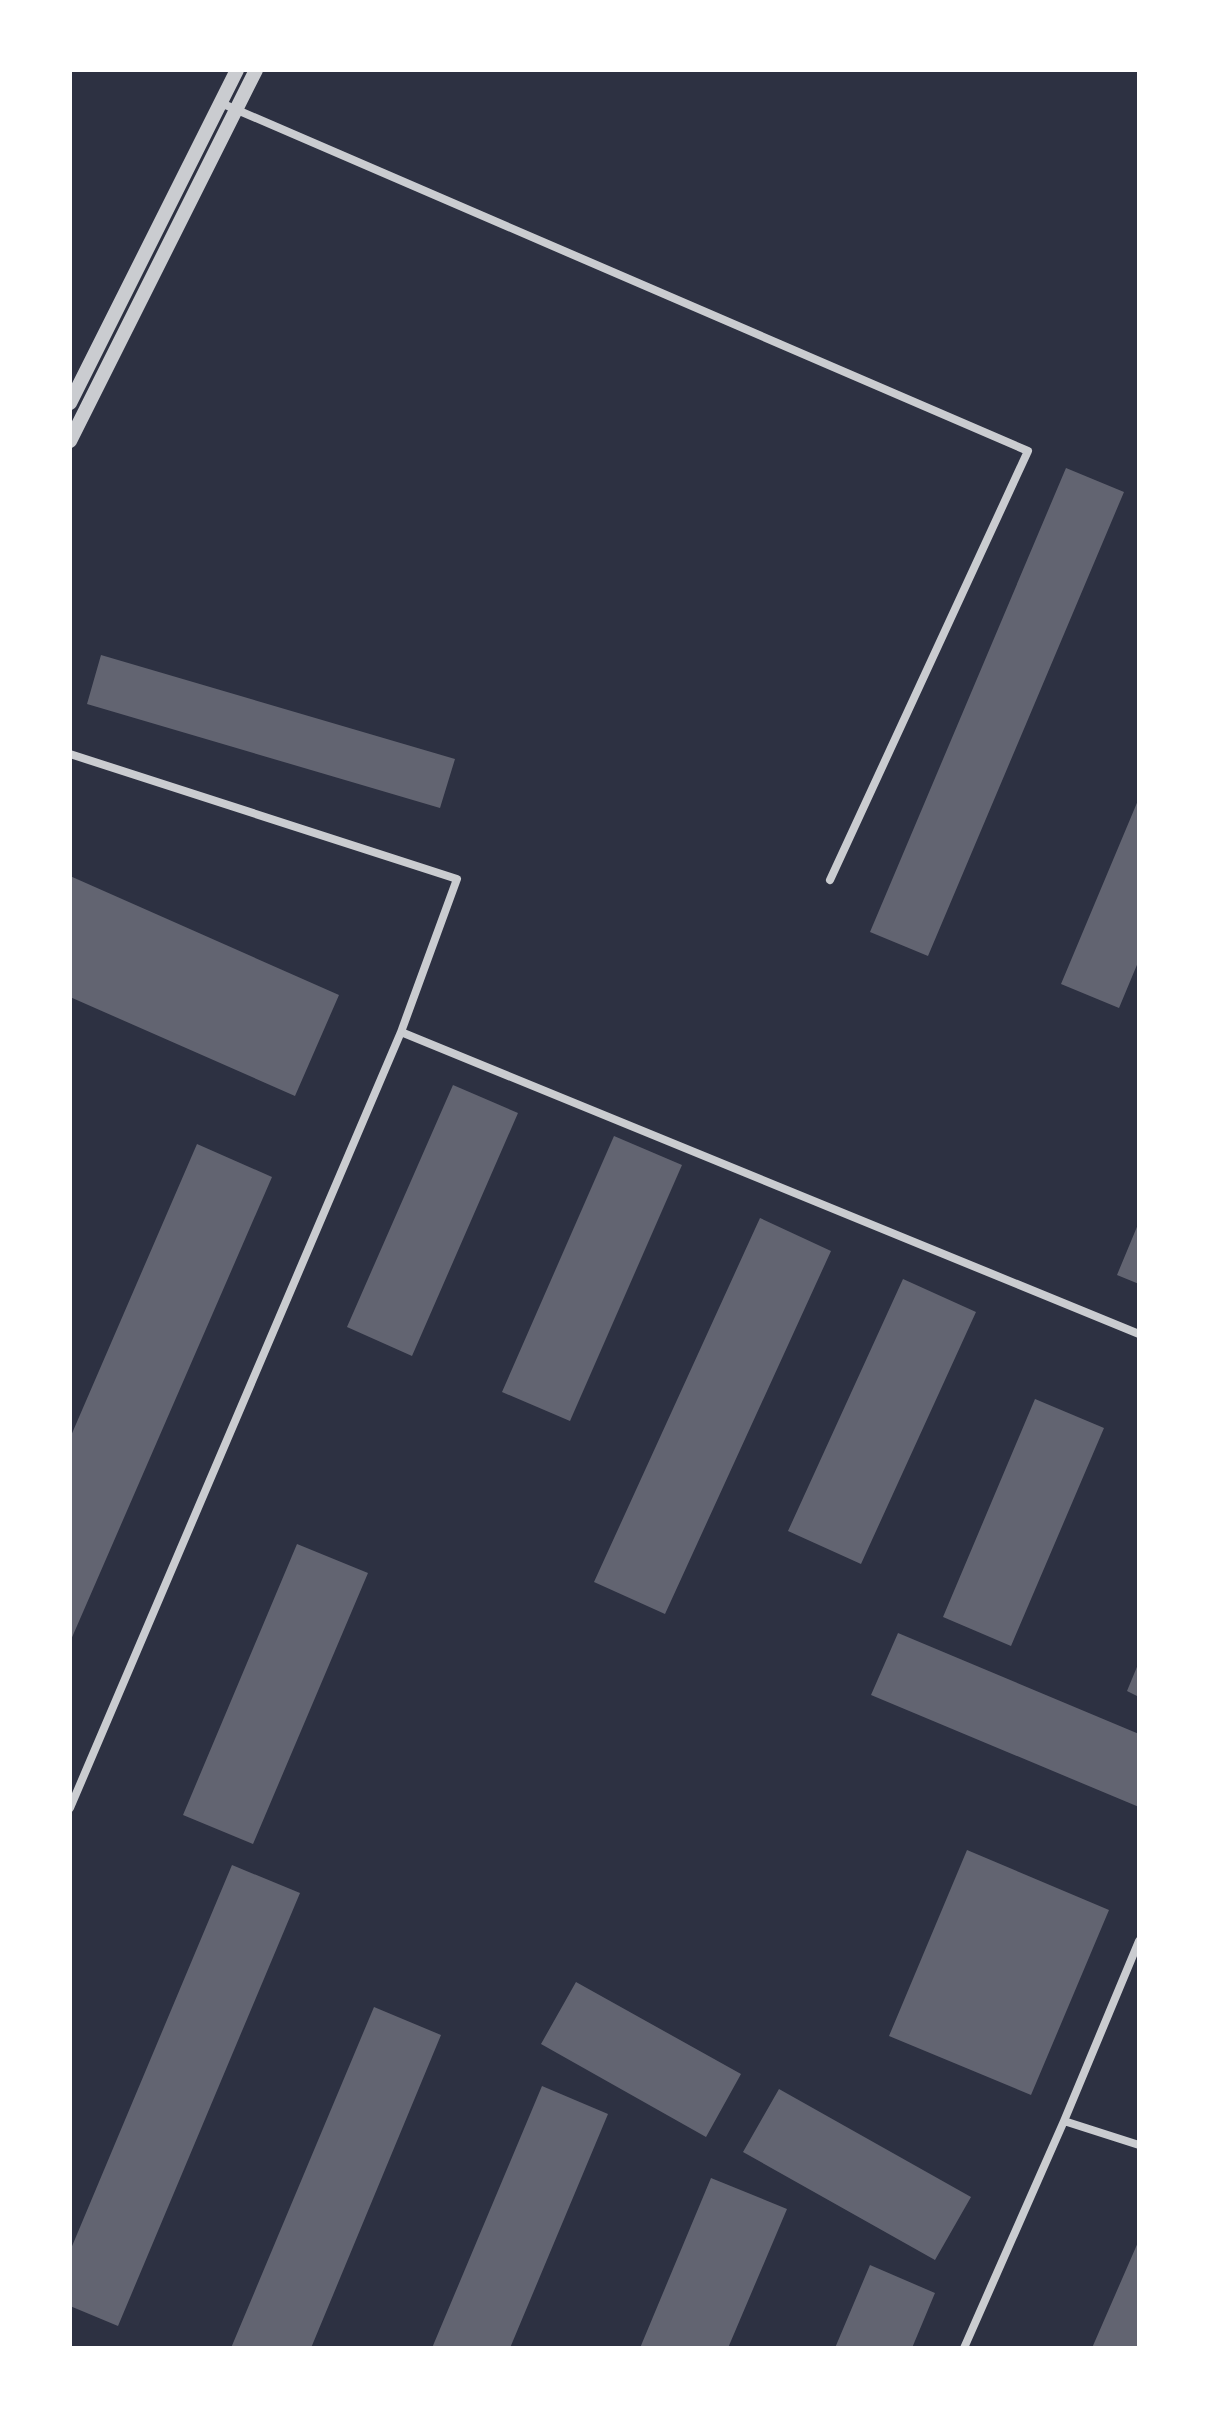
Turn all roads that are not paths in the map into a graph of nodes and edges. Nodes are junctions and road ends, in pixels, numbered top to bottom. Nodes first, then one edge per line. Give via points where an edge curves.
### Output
1 (237, 70) edge
2 (256, 70) edge
3 (221, 103) junction
4 (236, 110) junction
5 (70, 403) edge
6 (70, 441) edge
7 (70, 754) edge
8 (830, 880) dead end
9 (401, 1032) junction
10 (1139, 1334) edge
11 (70, 1808) edge
12 (1139, 1941) edge
13 (1064, 2121) junction
14 (1139, 2145) edge
15 (964, 2348) edge

1 - 3 street
2 - 4 street
3 - 4 street
3 - 5 street
4 - 6 street
4 - 8 street via 1028,451
7 - 9 street via 457,879
9 - 10 street
9 - 11 street
12 - 13 street
13 - 14 street
13 - 15 street

